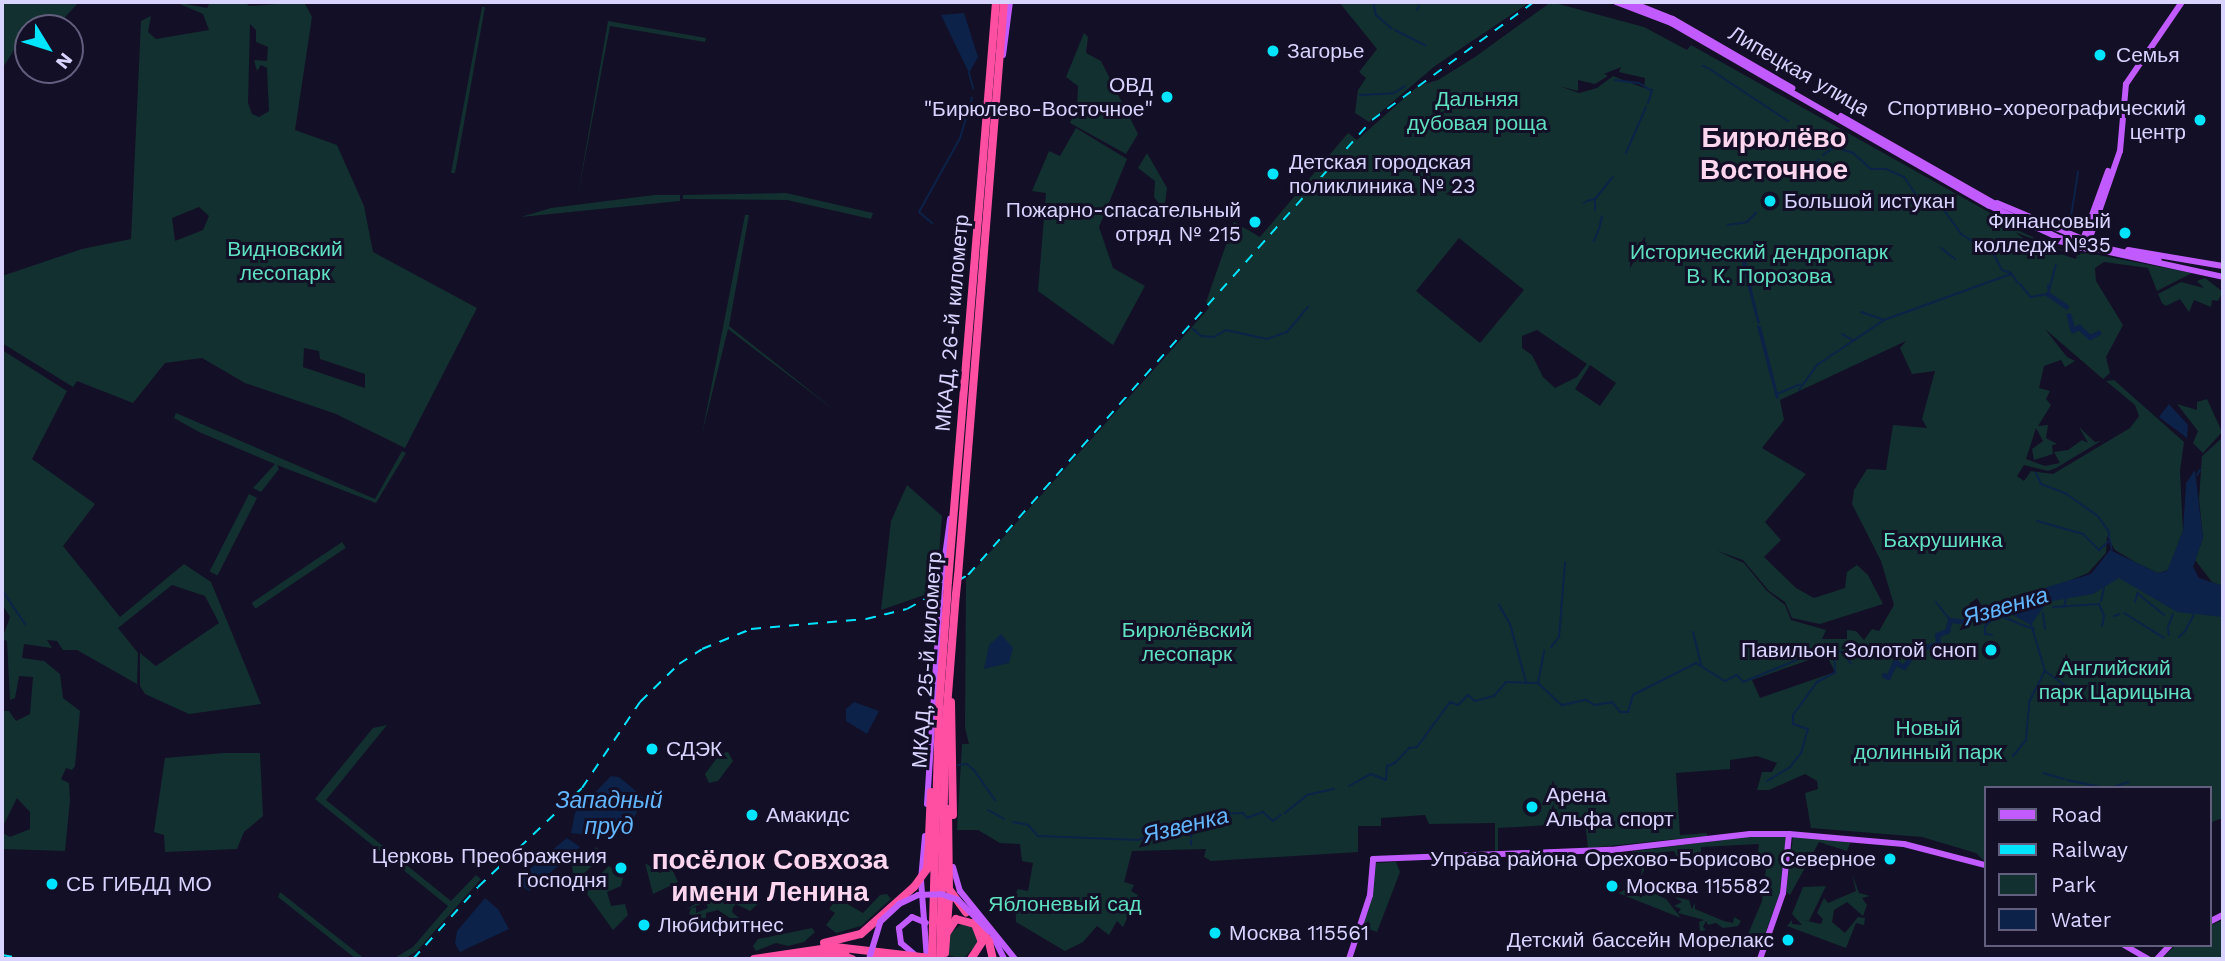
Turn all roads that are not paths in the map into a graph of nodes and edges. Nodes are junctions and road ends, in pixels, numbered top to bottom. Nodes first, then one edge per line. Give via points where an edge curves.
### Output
1 (990, 2) edge
2 (996, 2) edge
3 (1004, 2) edge
4 (1010, 2) edge
5 (1616, 2) edge
6 (1630, 2) edge
7 (2180, 2) edge
8 (993, 30) junction
9 (999, 71) junction
10 (987, 156) junction
11 (1990, 203) junction
12 (2086, 240) junction
13 (2083, 249) junction
14 (2223, 271) edge
15 (958, 466) junction
16 (960, 493) junction
17 (945, 584) junction
18 (943, 601) junction
19 (949, 678) junction
20 (945, 761) junction
21 (932, 834) junction
22 (1789, 834) junction
23 (1983, 864) edge
24 (953, 867) junction
25 (950, 888) dead end
26 (949, 899) dead end
27 (927, 925) junction
28 (946, 934) junction
29 (2127, 947) edge
30 (787, 952) junction
31 (826, 956) edge
32 (926, 958) edge
33 (754, 959) edge
34 (801, 959) edge
35 (852, 959) edge
36 (869, 959) edge
37 (897, 959) edge
38 (940, 959) edge
39 (945, 959) edge
40 (971, 959) edge
41 (993, 959) edge
42 (1003, 959) edge
43 (1015, 959) edge
44 (1349, 959) edge
45 (1760, 959) edge
46 (2148, 959) edge

1 - 8 highway
2 - 8 highway
3 - 9 highway
4 - 9 main road
5 - 11 main road, Липецкая улица via 1677,27
6 - 11 main road, Липецкая улица via 1684,25
7 - 12 main road via 2126,84 2120,151
8 - 10 highway
9 - 10 highway
10 - 15 highway, МКАД, 26-й километр
10 - 16 highway, МКАД, 26-й километр
11 - 12 main road
11 - 13 main road via 2039,234
11 - 14 main road, Липецкая улица, bridge via 2060,237
12 - 13 main road
12 - 14 main road
13 - 14 main road
15 - 16 highway, МКАД, 26-й километр
15 - 17 main road
16 - 17 highway, МКАД, 25-й километр
16 - 19 highway, МКАД, 25-й километр, bridge
17 - 18 highway, МКАД, 25-й километр, bridge
18 - 21 highway, МКАД, 25-й километр
18 - 27 main road via 921,880
19 - 20 highway
19 - 24 highway
20 - 38 highway
20 - 41 highway, bridge via 949,885 959,905 986,934
21 - 30 highway, bridge via 927,869 914,887 858,935
21 - 32 highway
22 - 23 main road via 1904,844
22 - 44 main road via 1750,834 1617,850 1373,859 1370,895
22 - 45 main road via 1783,893
24 - 25 highway
24 - 43 main road via 960,891
26 - 28 highway
27 - 32 main road
27 - 32 main road via 912,918 898,931 903,947
28 - 39 highway
28 - 40 highway via 956,919 975,924 982,942
29 - 46 main road
30 - 32 highway via 846,947
30 - 33 highway
31 - 34 highway
31 - 35 highway
31 - 37 highway
36 - 42 main road, bridge via 880,922 899,904 918,895 941,894 958,900 990,932

